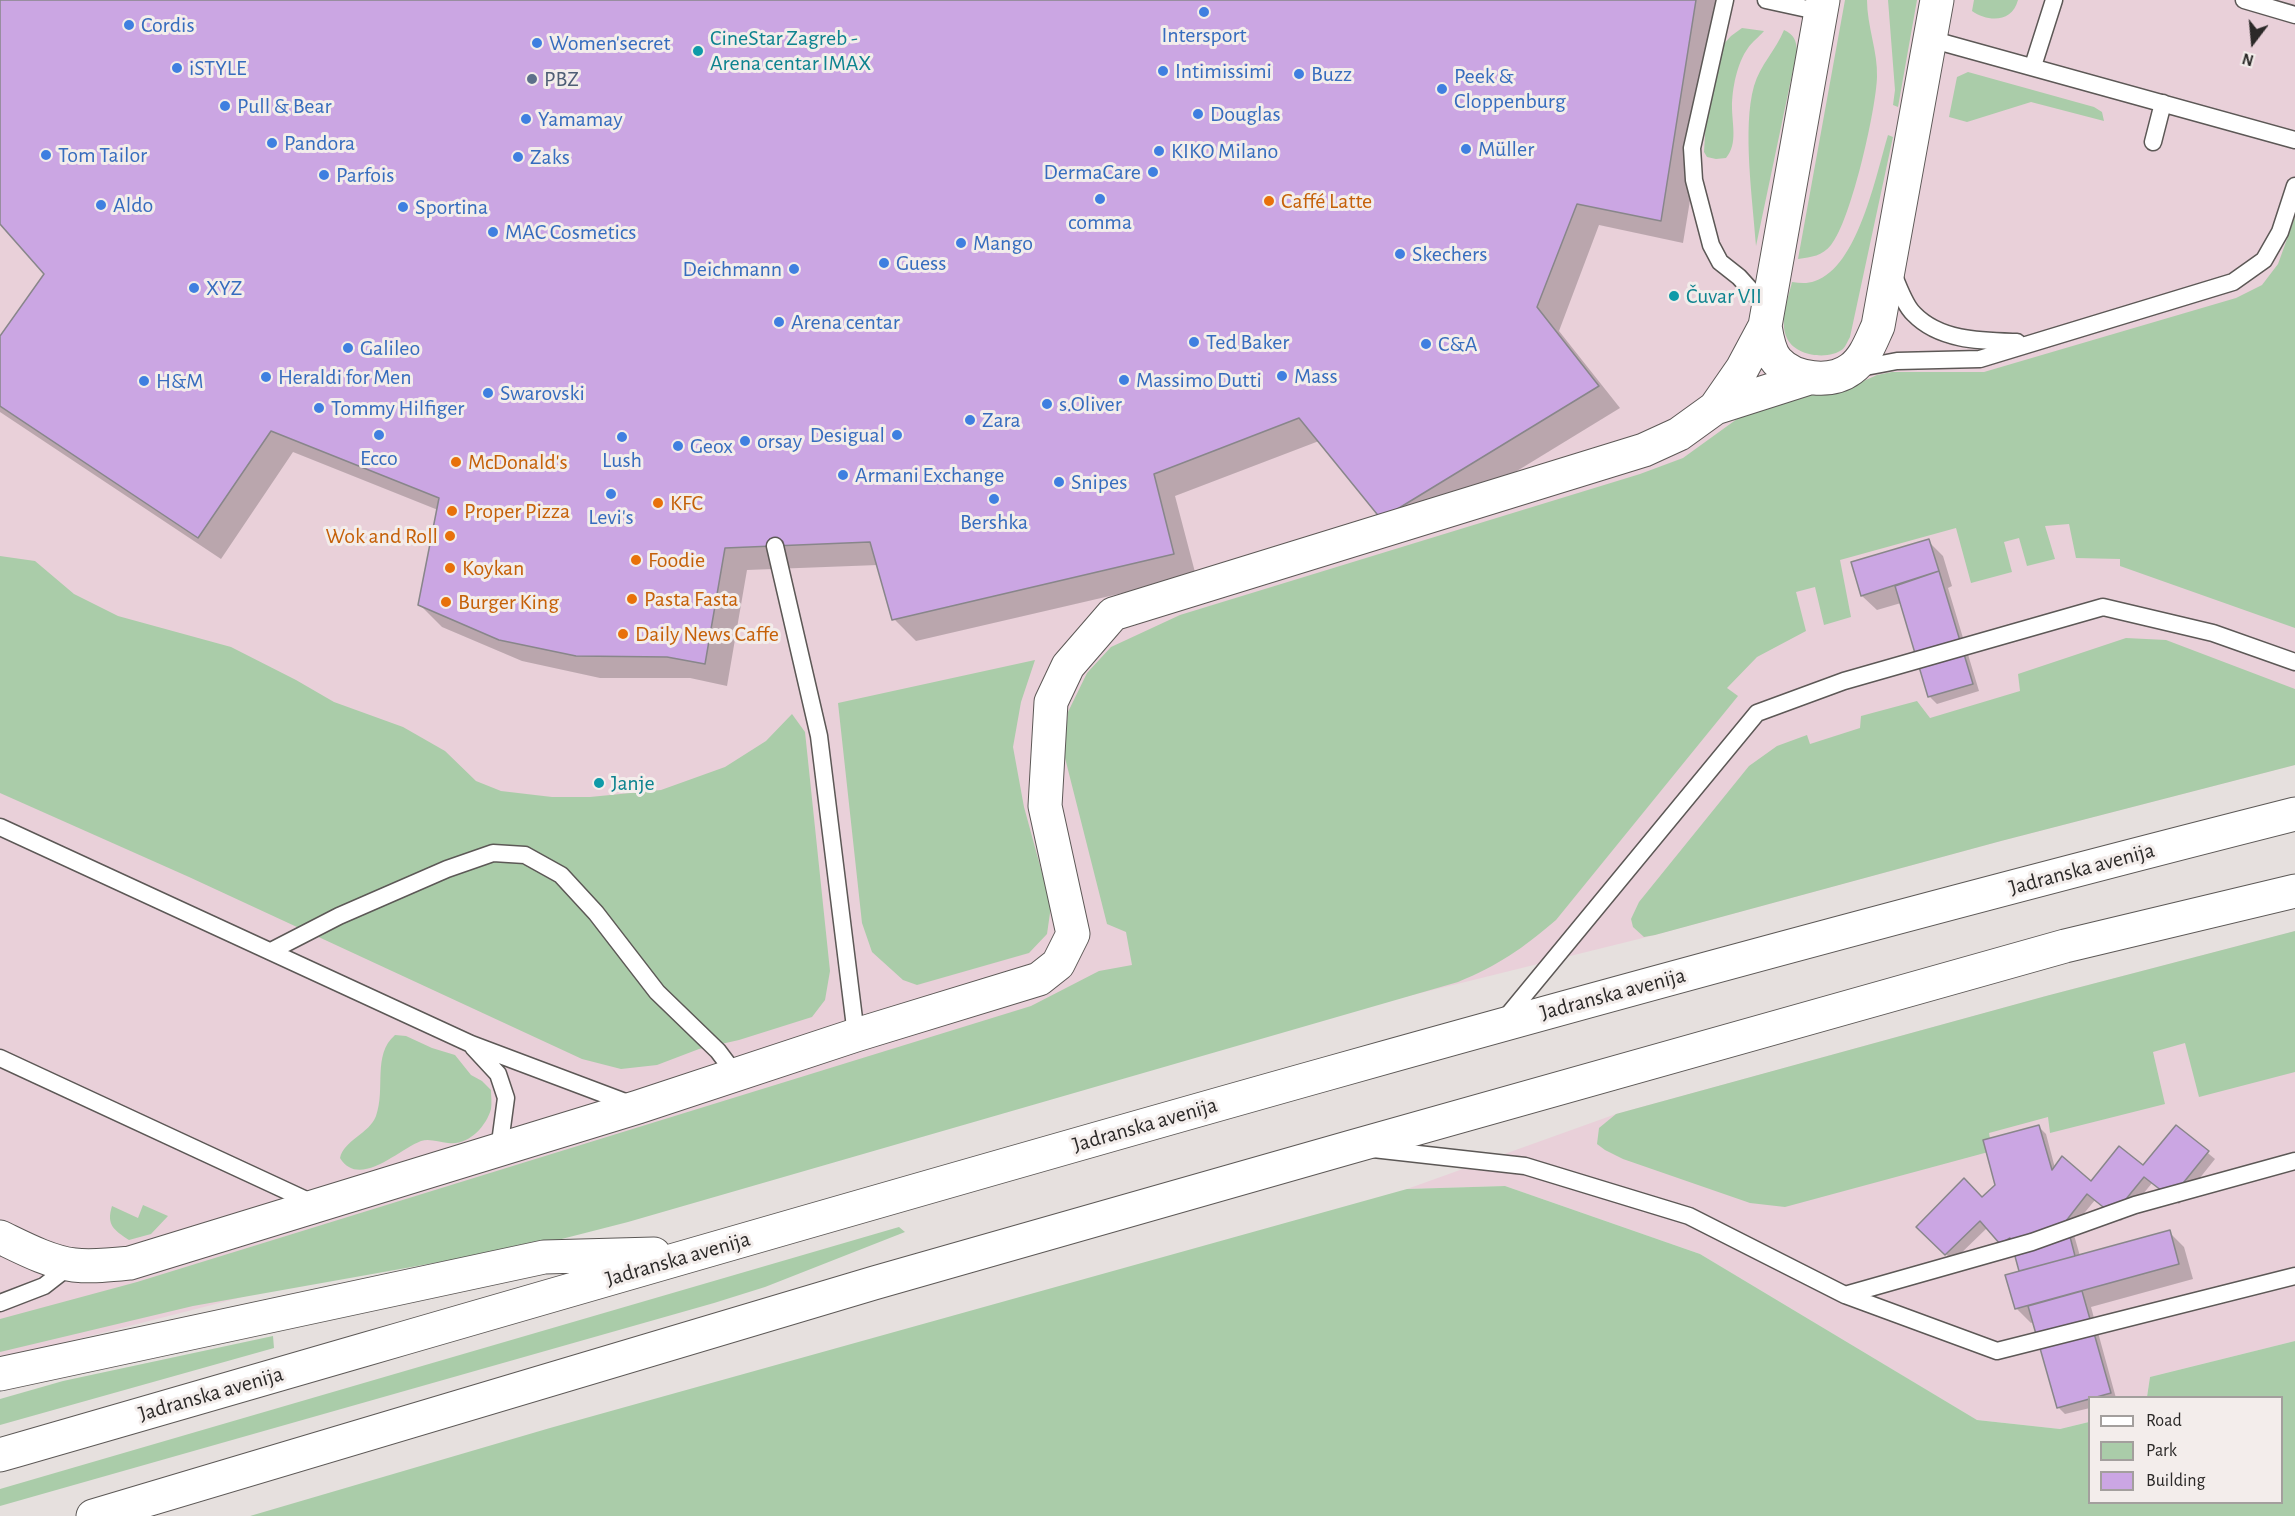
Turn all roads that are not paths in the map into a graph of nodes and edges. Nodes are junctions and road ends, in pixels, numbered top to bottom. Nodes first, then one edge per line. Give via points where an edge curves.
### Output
1 (1725, 0) edge
2 (1766, 0) edge
3 (1937, 0) edge
4 (2054, 0) edge
5 (2244, 0) edge
6 (1822, 6) edge
7 (2295, 15) edge
8 (1930, 39) junction
9 (2033, 66) junction
10 (2163, 103) junction
11 (2295, 140) edge
12 (2153, 142) dead end
13 (2295, 186) edge
14 (1888, 263) junction
15 (1767, 317) junction
16 (2030, 342) junction
17 (1850, 370) junction
18 (1809, 378) junction
19 (1715, 408) junction
20 (775, 546) dead end
21 (2295, 662) edge
22 (2295, 814) edge
23 (0, 826) edge
24 (2295, 891) edge
25 (271, 951) junction
26 (1500, 1025) junction
27 (856, 1035) junction
28 (471, 1044) junction
29 (0, 1058) edge
30 (736, 1075) junction
31 (638, 1107) junction
32 (1351, 1147) junction
33 (499, 1150) junction
34 (2295, 1161) edge
35 (316, 1205) junction
36 (0, 1237) edge
37 (697, 1254) junction
38 (72, 1265) junction
39 (2295, 1276) edge
40 (1845, 1295) junction
41 (0, 1303) edge
42 (0, 1374) edge
43 (0, 1455) edge
44 (202, 1485) junction
45 (93, 1516) edge
46 (139, 1516) edge

1 - 15 lane via 1692,148 1694,180 1711,245 1720,262 1739,277
2 - 6 lane
3 - 8 main road
4 - 9 lane
5 - 7 lane
6 - 15 main road
8 - 9 lane
8 - 14 main road
9 - 10 lane
10 - 11 lane
10 - 12 lane
13 - 16 lane via 2280,232 2265,260 2233,282
14 - 16 lane via 1912,313 1938,332 1982,341
14 - 17 main road via 1878,326 1866,353
15 - 18 main road via 1768,345 1777,361
15 - 19 main road via 1742,369
16 - 17 lane via 1980,359 1897,361
17 - 18 main road
18 - 19 main road
19 - 27 main road via 1680,434 1644,450 1113,614 1068,666 1051,702 1046,806 1073,934 1058,963 1039,979
20 - 27 lane via 819,736
21 - 26 lane via 2213,633 2103,607 1844,681 1757,713
22 - 26 main road, Jadranska avenija
23 - 25 lane
24 - 32 main road via 2065,945
25 - 28 lane
25 - 30 lane via 339,916 447,869 493,853 525,855 561,875 657,992 718,1051
26 - 37 main road, Jadranska avenija
27 - 30 main road
28 - 31 lane
28 - 33 lane via 498,1074 506,1098
29 - 35 lane
30 - 31 main road
31 - 33 main road
32 - 40 lane via 1525,1166 1689,1216
32 - 44 main road via 873,1283
33 - 35 main road
34 - 40 lane via 2135,1205 2032,1242
35 - 38 main road via 130,1263
36 - 38 main road
37 - 42 main road via 544,1257
37 - 43 main road, Jadranska avenija
38 - 41 lane via 44,1286
39 - 40 lane via 1997,1351
44 - 45 main road
44 - 46 main road

